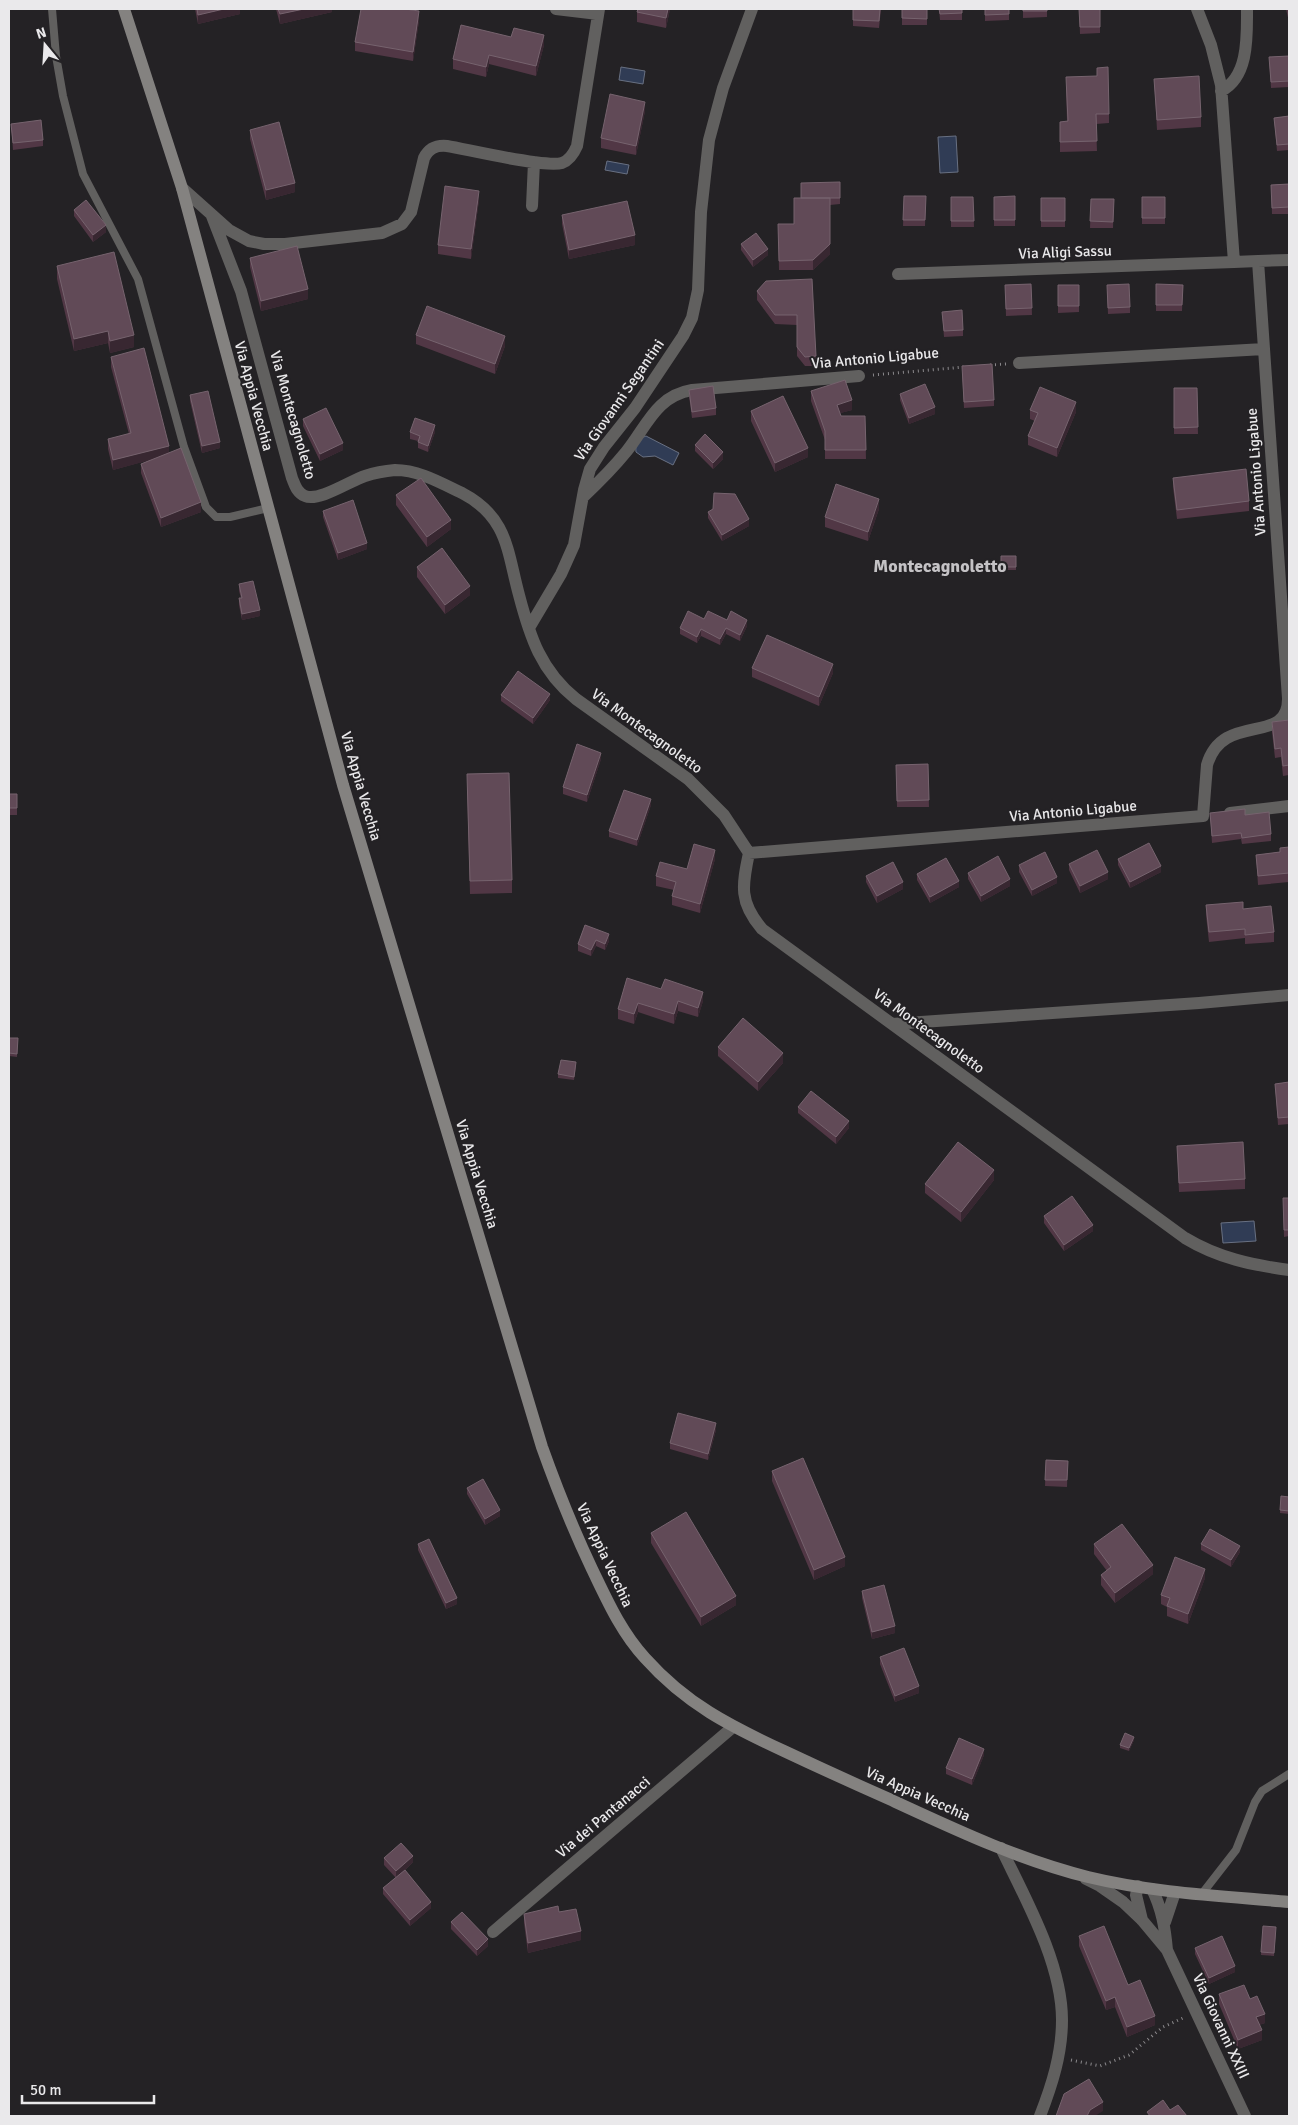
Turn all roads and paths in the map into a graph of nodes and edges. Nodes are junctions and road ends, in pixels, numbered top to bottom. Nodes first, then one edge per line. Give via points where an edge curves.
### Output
1 (52, 9) edge
2 (124, 9) edge
3 (556, 9) edge
4 (752, 9) edge
5 (1197, 9) edge
6 (1247, 9) edge
7 (598, 12) edge
8 (1221, 91) junction
9 (534, 162) junction
10 (182, 188) junction
11 (532, 206) dead end
12 (212, 216) junction
13 (1289, 260) edge
14 (1258, 261) junction
15 (1234, 262) junction
16 (898, 274) dead end
17 (1264, 349) junction
18 (1019, 363) joint
19 (972, 366) edge
20 (982, 366) edge
21 (859, 376) joint
22 (582, 497) junction
23 (268, 508) junction
24 (1285, 574) edge
25 (529, 628) junction
26 (1289, 806) edge
27 (1203, 816) junction
28 (749, 853) junction
29 (1289, 995) edge
30 (892, 1024) junction
31 (1289, 1270) edge
32 (733, 1727) junction
33 (1289, 1774) edge
34 (1001, 1848) junction
35 (1079, 1875) junction
36 (1138, 1886) junction
37 (1152, 1889) junction
38 (1175, 1892) junction
39 (1201, 1895) junction
40 (1289, 1902) edge
41 (1142, 1920) junction
42 (1165, 1924) junction
43 (493, 1932) dead end
44 (1167, 1950) junction
45 (1196, 2012) junction
46 (1058, 2058) junction
47 (1040, 2116) edge
48 (1245, 2116) edge

1 - 23 lane via 63,96 83,174 138,279 184,447 206,507 216,517
2 - 10 main road, Via Appia Vecchia
3 - 7 street
4 - 22 street, Via Giovanni Segantini via 723,88 709,140 698,290 692,318 635,408 593,463
5 - 8 street via 1211,45
6 - 8 street via 1242,68 1235,81
7 - 9 street via 575,151 562,163
8 - 15 street
9 - 11 street
9 - 12 street via 436,146 424,158 414,207 407,219 397,228 377,234 264,244 236,234
10 - 12 street
10 - 23 main road, Via Appia Vecchia
12 - 25 street, Via Montecagnoletto via 242,291 292,478 299,492 315,497 372,474 398,470 430,478 465,495 487,510 500,527
13 - 14 street, Via Aligi Sassu
14 - 15 street, Via Aligi Sassu
14 - 17 street
15 - 16 street, Via Aligi Sassu
17 - 18 street
17 - 24 street, Via Antonio Ligabue
18 - 20 path
19 - 21 path, Via Antonio Ligabue
21 - 22 street, Via Antonio Ligabue via 692,390 671,396 659,406 626,451
22 - 25 street, Via Giovanni Segantini via 571,552
23 - 32 main road, Via Appia Vecchia via 343,785 554,1481 602,1590 630,1638 652,1666 678,1689 699,1707
24 - 27 street, Via Antonio Ligabue via 1285,715 1276,724 1237,732 1218,744 1207,764
25 - 28 street, Via Montecagnoletto via 545,665 565,690 688,779 724,815
26 - 27 street
27 - 28 street, Via Antonio Ligabue
28 - 30 street, Via Montecagnoletto via 743,895 753,919 762,929
29 - 30 street
30 - 31 street, Via Montecagnoletto via 1185,1238 1233,1260
32 - 34 main road, Via Appia Vecchia
32 - 43 street, Via dei Pantanacci
33 - 39 lane via 1262,1791 1236,1850
34 - 35 main road, Via Appia Vecchia
34 - 46 street via 1043,1942 1057,1982 1062,2018
35 - 36 main road, Via Appia Vecchia
35 - 41 street via 1100,1886
36 - 37 main road, Via Appia Vecchia
36 - 41 street via 1136,1895
37 - 38 main road, Via Appia Vecchia
37 - 42 street
38 - 39 main road, Via Appia Vecchia
38 - 42 street
39 - 40 main road, Via Appia Vecchia
41 - 44 street
42 - 44 street
44 - 45 street, Via Giovanni XXIII
45 - 46 path via 1163,2027 1129,2055 1100,2066
45 - 48 street, Via Giovanni XXIII
46 - 47 street

